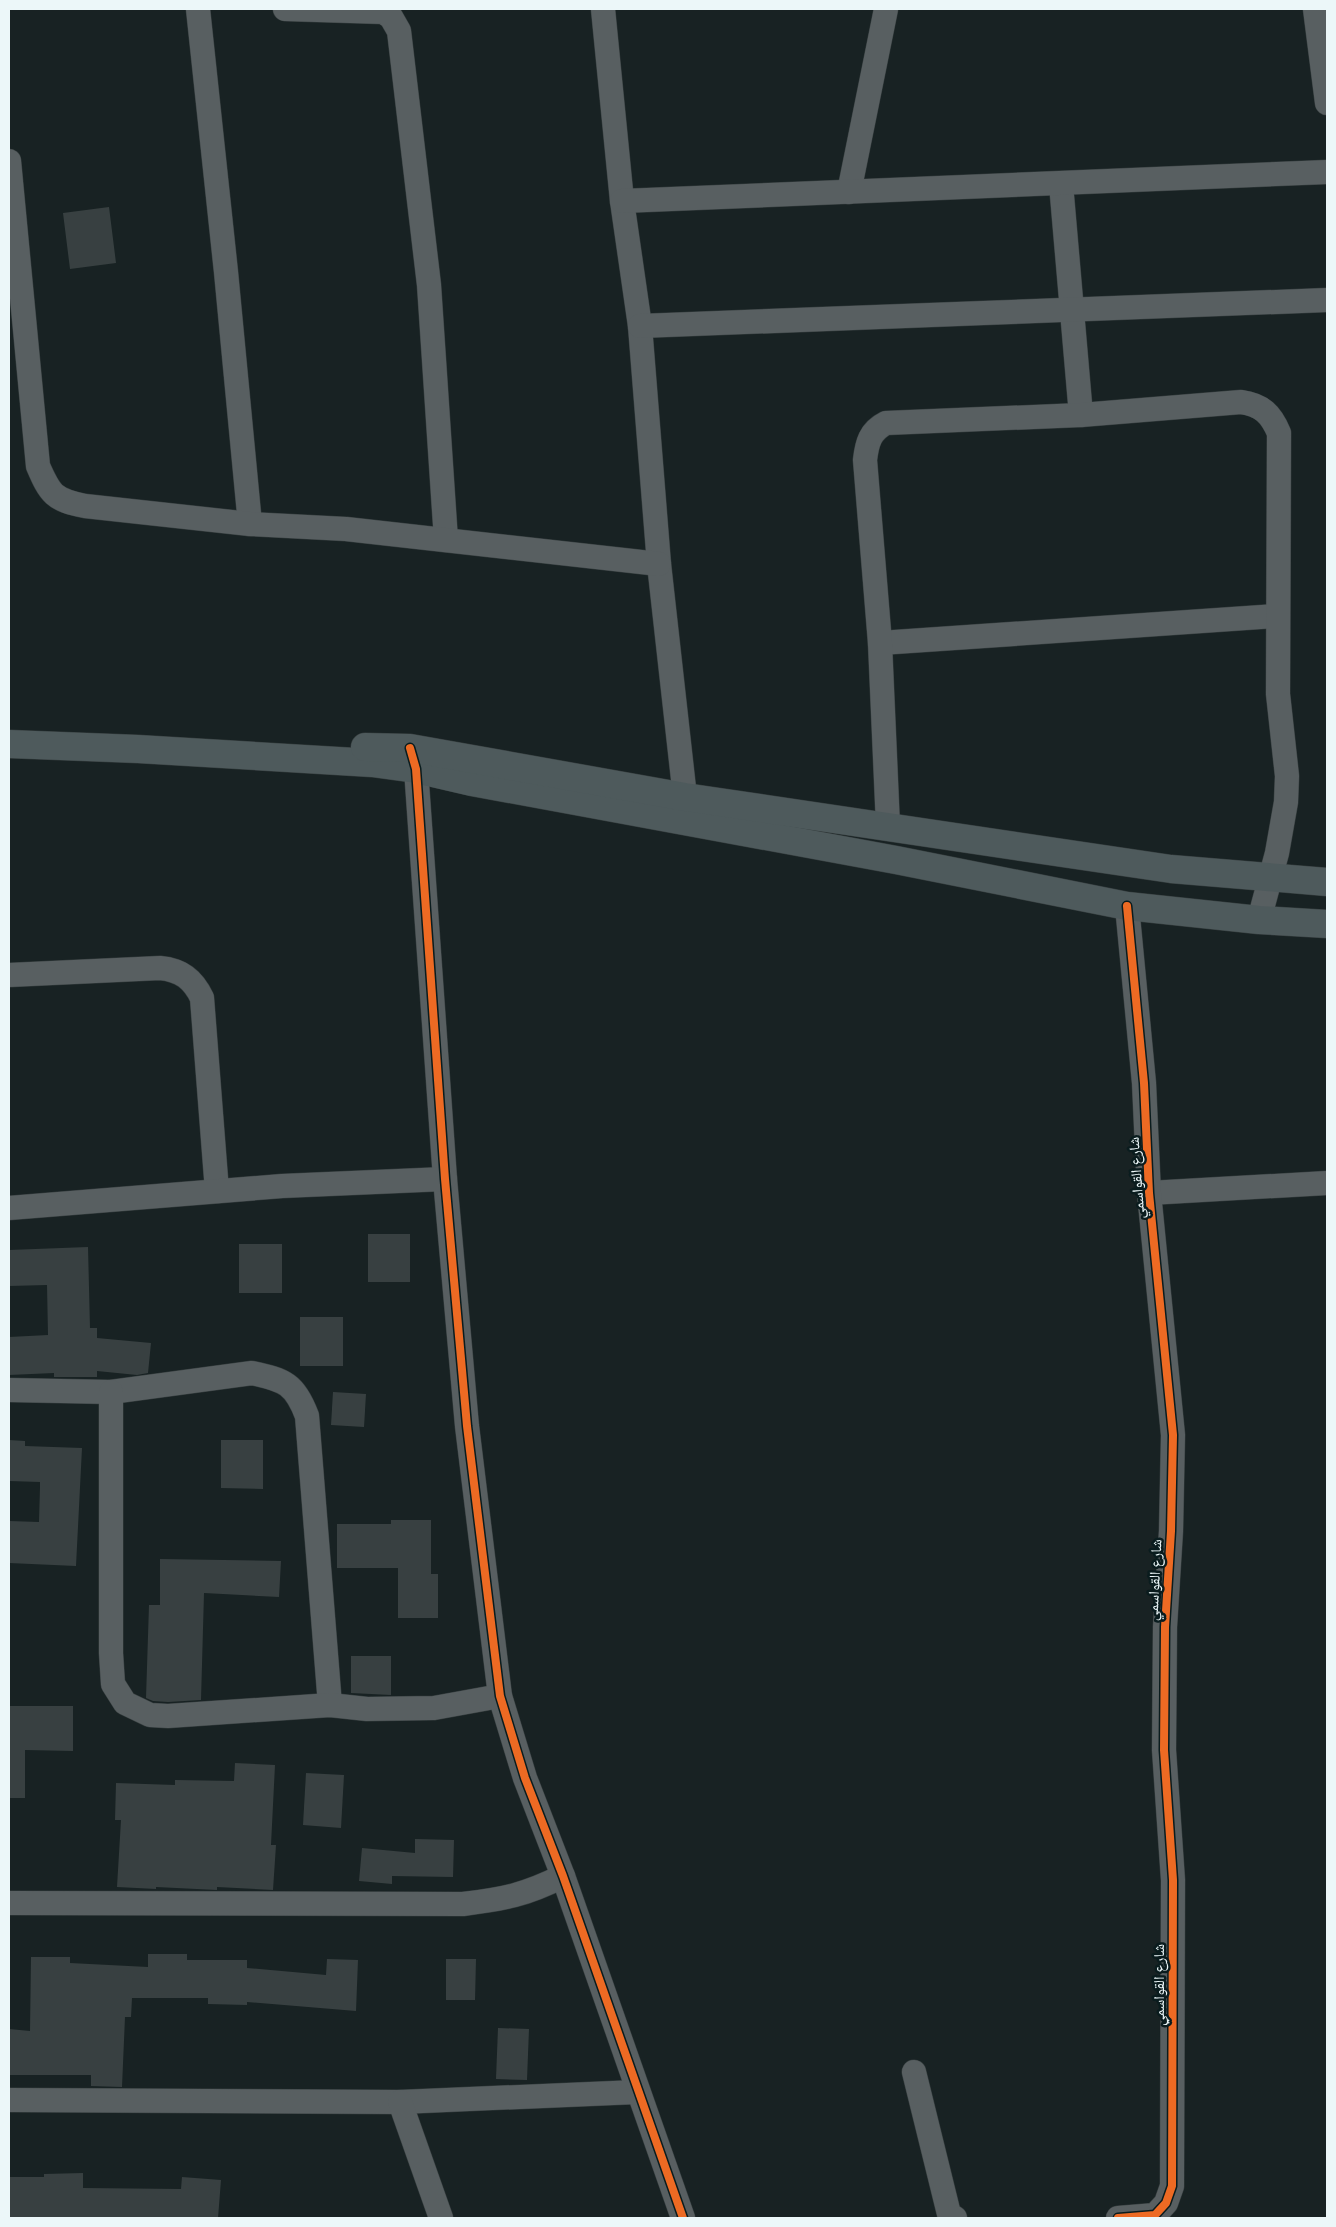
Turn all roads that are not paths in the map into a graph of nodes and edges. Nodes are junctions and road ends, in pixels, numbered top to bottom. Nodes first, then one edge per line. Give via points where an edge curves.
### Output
1 (198, 9) edge
2 (285, 9) edge
3 (603, 9) edge
4 (886, 9) edge
5 (1315, 9) edge
6 (1327, 103) edge
7 (9, 161) edge
8 (1327, 172) edge
9 (1061, 184) junction
10 (848, 192) junction
11 (622, 201) junction
12 (1327, 300) edge
13 (1072, 312) junction
14 (640, 326) junction
15 (1081, 415) junction
16 (250, 524) junction
17 (446, 540) junction
18 (659, 564) junction
19 (1278, 616) junction
20 (880, 644) junction
21 (9, 730) edge
22 (9, 744) edge
23 (413, 759) junction
24 (685, 797) junction
25 (888, 826) junction
26 (966, 839) junction
27 (960, 873) junction
28 (1269, 879) junction
29 (1327, 882) edge
30 (1127, 906) junction
31 (1259, 920) junction
32 (1327, 924) edge
33 (9, 976) edge
34 (445, 1178) junction
35 (1327, 1183) edge
36 (217, 1191) junction
37 (1149, 1192) junction
38 (9, 1208) edge
39 (9, 1390) edge
40 (111, 1392) junction
41 (500, 1696) junction
42 (330, 1705) junction
43 (563, 1876) junction
44 (9, 1903) edge
45 (914, 2072) dead end
46 (637, 2092) junction
47 (9, 2100) edge
48 (400, 2102) junction
49 (441, 2218) edge
50 (683, 2218) edge
51 (955, 2218) edge
52 (1118, 2218) edge

1 - 16 street
2 - 17 street via 383,12 392,17 399,31 429,285
3 - 11 street
4 - 10 street
5 - 6 street
7 - 16 street via 38,466 48,489 60,499 85,506
8 - 9 street
9 - 10 street
9 - 13 street
10 - 11 street
11 - 14 street
12 - 13 street
13 - 14 street
13 - 15 street
14 - 18 street
15 - 19 street via 1241,402 1263,408 1279,433
15 - 20 street via 886,423 876,428 866,447 865,460
16 - 17 street via 346,529
17 - 18 street
18 - 24 street
19 - 20 street
19 - 28 street via 1278,694 1287,776 1284,820
20 - 25 street
21 - 23 main road
22 - 23 main road via 318,760
23 - 24 main road
23 - 27 main road via 472,782
23 - 34 street
24 - 25 main road
25 - 26 main road
26 - 27 main road
26 - 28 main road via 1171,870
27 - 30 main road
28 - 29 main road
28 - 31 street
30 - 31 main road
30 - 37 street, شارع القواسمي via 1144,1083
31 - 32 main road
33 - 36 street via 160,968 171,969 190,978 202,998
34 - 36 street
34 - 41 street via 467,1426
35 - 37 street
36 - 38 street
37 - 52 street, شارع القواسمي via 1174,1435 1165,1628 1164,1750 1173,1880 1172,2186 1166,2203 1155,2215
39 - 40 street
40 - 42 street via 252,1373 287,1384 299,1396 308,1416
40 - 42 street via 111,1653 114,1684 125,1703 145,1713 168,1716
41 - 42 street via 434,1708 366,1709
41 - 43 street via 525,1778
43 - 44 street via 510,1898 463,1904
43 - 46 street
45 - 51 street via 949,2214
46 - 48 street
46 - 50 street
47 - 48 street
48 - 49 street

